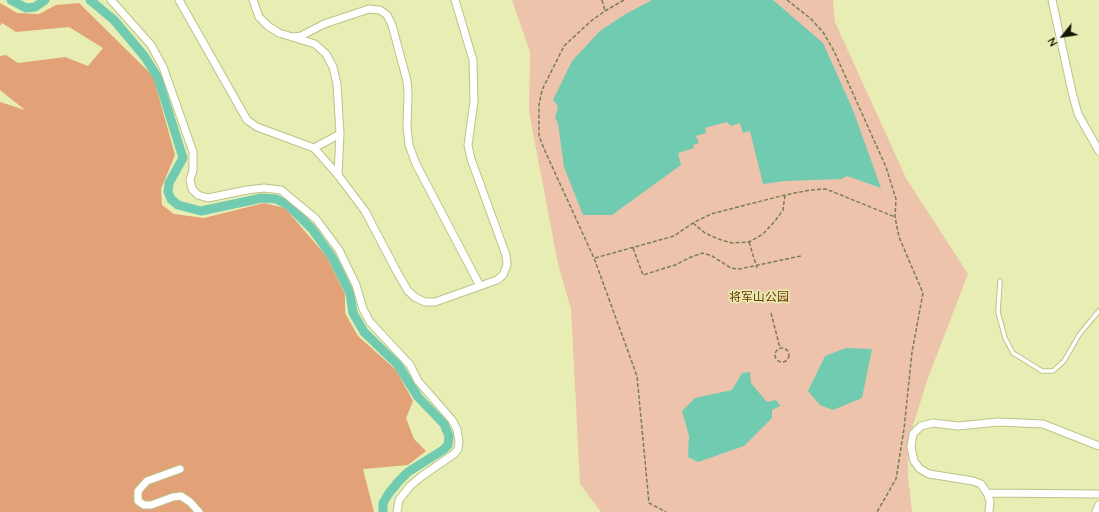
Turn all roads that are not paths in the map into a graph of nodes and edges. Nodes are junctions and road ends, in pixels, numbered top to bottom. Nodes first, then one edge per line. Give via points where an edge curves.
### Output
1 (111, 0) edge
2 (179, 0) edge
3 (253, 0) edge
4 (455, 0) edge
5 (1052, 0) edge
6 (293, 37) junction
7 (340, 134) junction
8 (314, 148) junction
9 (1099, 151) edge
10 (338, 175) junction
11 (1000, 281) dead end
12 (480, 286) junction
13 (1099, 311) edge
14 (1099, 446) edge
15 (180, 469) dead end
16 (987, 493) junction
17 (1099, 494) edge
18 (1099, 505) edge
19 (199, 512) edge
20 (397, 512) edge
21 (989, 512) edge
22 (1096, 512) edge

1 - 20 street via 151,45 163,67 193,152 190,180 192,189 198,195 208,198 259,189 281,190 316,219 339,250 370,322 410,365 418,381 452,420 457,429 458,449 410,486 399,500
2 - 8 street via 247,120 257,127
3 - 6 street via 259,17 268,26
4 - 12 street via 473,60 474,102 468,145 506,255 507,265 503,275 497,280
5 - 9 street via 1078,114
6 - 7 street via 315,44 326,54 333,67 337,84
6 - 12 street via 369,9 380,10 387,15 407,81 409,145 416,164
7 - 8 street
7 - 10 street
8 - 10 street
10 - 12 street via 365,211 408,291 416,298 425,302 435,302
11 - 13 lane via 998,312 1005,338 1013,353 1042,371 1053,371 1064,361 1079,336
14 - 16 street via 1043,424 998,422 958,426 934,423 921,426 913,434 911,448 920,469 928,474 973,481 981,484
15 - 19 street via 147,481 138,492 138,501 144,505 151,505 181,496
16 - 17 street
16 - 21 street via 990,501
18 - 22 street

